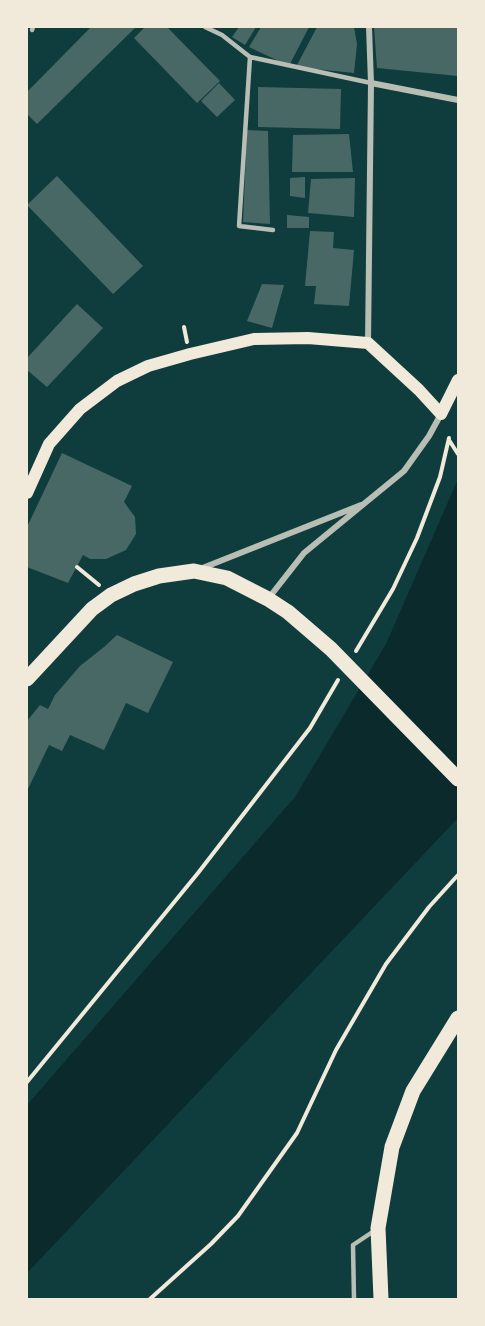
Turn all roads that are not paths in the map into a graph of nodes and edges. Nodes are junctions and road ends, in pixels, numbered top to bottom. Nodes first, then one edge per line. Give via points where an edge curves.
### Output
1 (205, 27) edge
2 (369, 27) edge
3 (250, 57) junction
4 (371, 83) junction
5 (458, 100) edge
6 (273, 230) dead end
7 (368, 343) junction
8 (458, 380) edge
9 (441, 414) junction
10 (27, 492) edge
11 (367, 502) junction
12 (194, 571) junction
13 (268, 599) junction
14 (27, 679) edge
15 (458, 779) edge
16 (458, 1018) edge
17 (378, 1228) junction
18 (354, 1299) edge
19 (381, 1299) edge

1 - 3 lane via 222,34
2 - 4 street
3 - 4 lane
3 - 6 lane via 238,226
4 - 5 street
4 - 7 street
7 - 9 main road
7 - 10 main road via 254,339 148,366 117,381 80,409 49,444
8 - 9 main road
9 - 11 street via 404,471
11 - 12 street
11 - 13 street via 304,553
12 - 13 main road via 227,578
12 - 14 main road via 159,576 111,595 92,609
13 - 15 main road via 331,649
16 - 17 main road via 413,1091 392,1147
17 - 18 lane via 353,1245
17 - 19 main road

